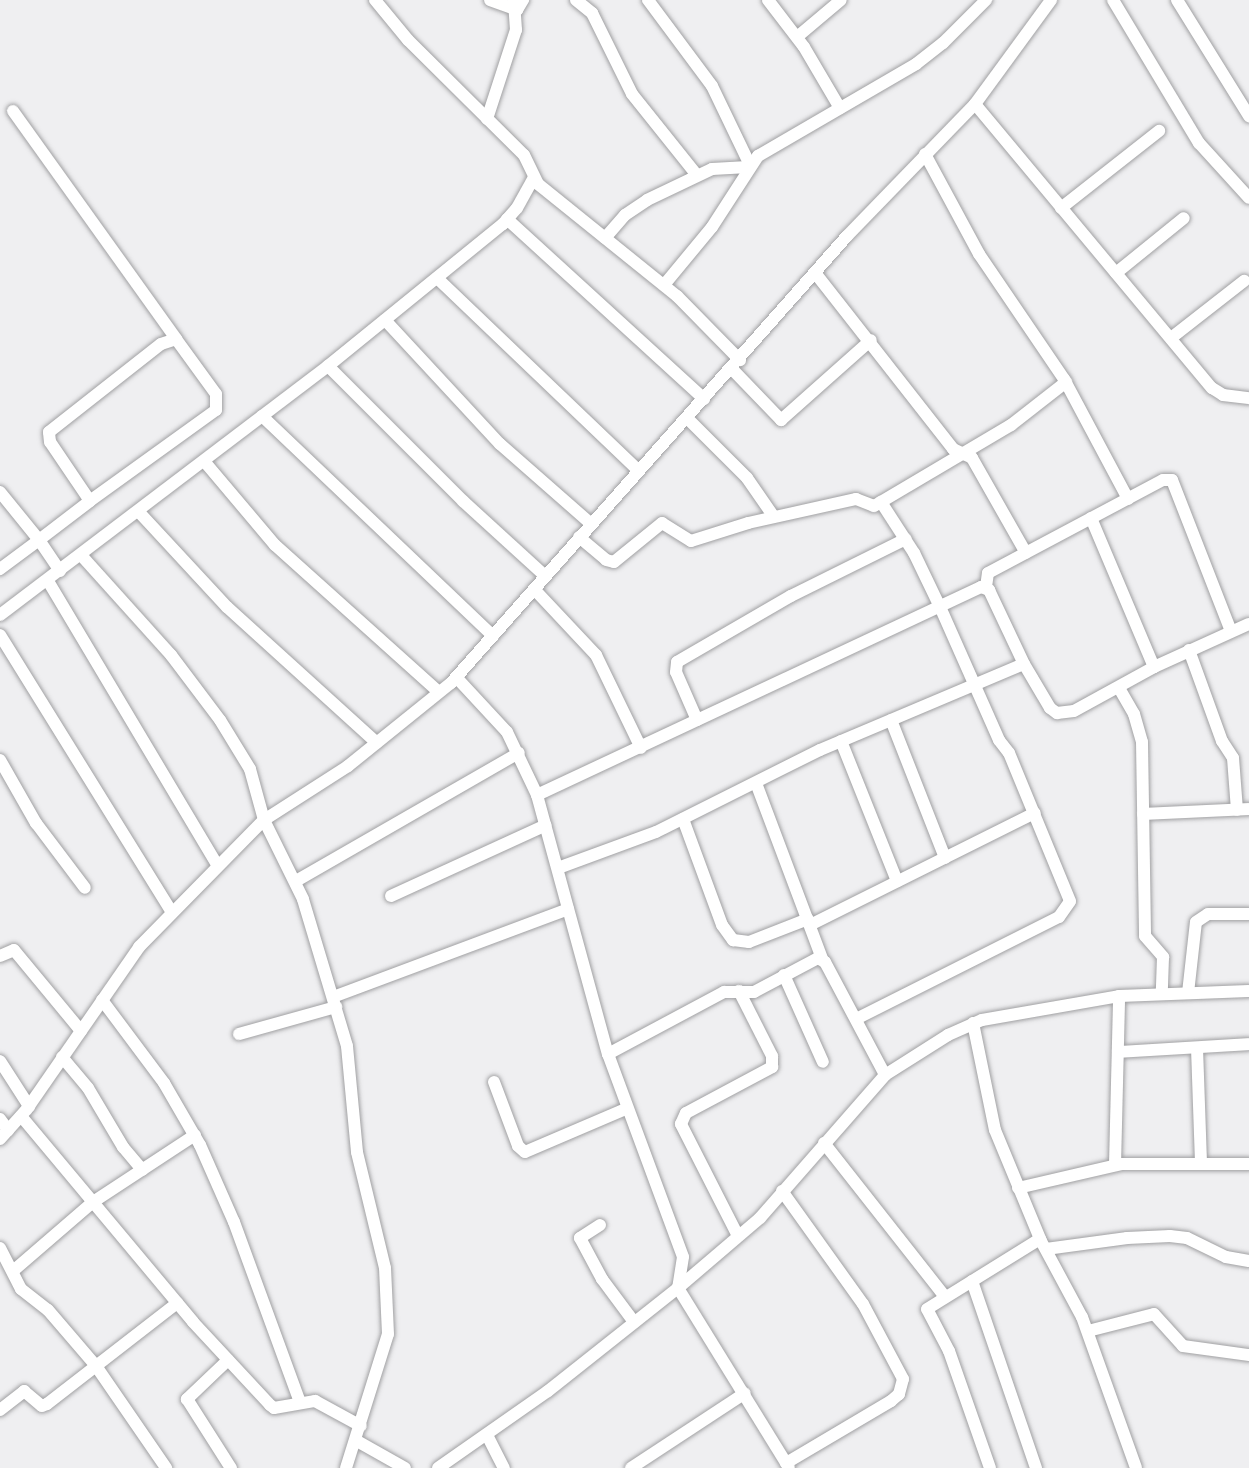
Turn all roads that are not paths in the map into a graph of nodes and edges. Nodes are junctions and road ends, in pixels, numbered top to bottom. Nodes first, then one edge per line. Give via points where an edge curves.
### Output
1 (375, 0) edge
2 (490, 0) edge
3 (576, 0) edge
4 (648, 0) edge
5 (768, 0) edge
6 (841, 0) edge
7 (986, 0) edge
8 (1051, 0) edge
9 (1113, 0) edge
10 (1177, 0) edge
11 (518, 3) edge
12 (796, 37) junction
13 (975, 104) junction
14 (840, 108) junction
15 (13, 111) dead end
16 (1249, 116) edge
17 (487, 119) junction
18 (1159, 130) dead end
19 (925, 154) junction
20 (749, 166) junction
21 (697, 175) junction
22 (534, 177) junction
23 (1249, 198) edge
24 (1061, 208) junction
25 (1184, 218) dead end
26 (507, 219) junction
27 (605, 238) junction
28 (1116, 273) junction
29 (816, 274) junction
30 (437, 278) junction
31 (1244, 281) dead end
32 (664, 285) junction
33 (385, 320) junction
34 (1171, 338) junction
35 (176, 339) junction
36 (871, 340) junction
37 (736, 364) junction
38 (328, 366) junction
39 (1066, 382) junction
40 (1248, 398) edge
41 (704, 399) junction
42 (262, 416) junction
43 (687, 418) junction
44 (965, 454) junction
45 (204, 460) junction
46 (637, 469) junction
47 (0, 492) edge
48 (1128, 498) junction
49 (90, 501) junction
50 (881, 502) junction
51 (138, 511) junction
52 (774, 517) junction
53 (1091, 518) junction
54 (591, 524) junction
55 (579, 537) junction
56 (906, 539) junction
57 (39, 540) junction
58 (1026, 553) junction
59 (81, 555) junction
60 (0, 569) edge
61 (60, 571) junction
62 (545, 576) junction
63 (48, 581) junction
64 (986, 587) junction
65 (534, 589) junction
66 (940, 607) junction
67 (0, 615) edge
68 (1249, 624) edge
69 (1231, 631) junction
70 (0, 634) edge
71 (493, 636) junction
72 (1189, 650) junction
73 (1024, 664) junction
74 (1154, 667) junction
75 (456, 677) junction
76 (974, 685) junction
77 (1119, 688) junction
78 (439, 692) junction
79 (697, 720) junction
80 (891, 720) junction
81 (841, 741) junction
82 (377, 742) junction
83 (641, 747) junction
84 (519, 753) junction
85 (0, 760) edge
86 (756, 783) junction
87 (12, 784) junction
88 (0, 790) edge
89 (537, 795) junction
90 (1243, 810) edge
91 (1035, 813) junction
92 (1143, 814) junction
93 (683, 819) junction
94 (264, 820) junction
95 (546, 825) junction
96 (945, 858) junction
97 (217, 865) junction
98 (558, 868) junction
99 (296, 881) junction
100 (897, 881) junction
101 (86, 888) dead end
102 (391, 896) dead end
103 (568, 909) junction
104 (172, 912) junction
105 (1249, 914) edge
106 (809, 922) junction
107 (0, 956) edge
108 (822, 959) junction
109 (784, 975) junction
110 (739, 991) junction
111 (1249, 991) edge
112 (1188, 993) junction
113 (1162, 994) junction
114 (1119, 996) junction
115 (102, 1000) junction
116 (334, 1002) junction
117 (856, 1019) junction
118 (973, 1023) junction
119 (81, 1030) junction
120 (239, 1034) dead end
121 (1249, 1044) edge
122 (1197, 1048) junction
123 (1118, 1052) junction
124 (608, 1054) junction
125 (62, 1057) junction
126 (0, 1061) edge
127 (823, 1062) dead end
128 (885, 1075) junction
129 (494, 1082) dead end
130 (29, 1106) junction
131 (626, 1109) junction
132 (21, 1116) junction
133 (0, 1119) edge
134 (4, 1135) edge
135 (195, 1135) junction
136 (824, 1143) junction
137 (1201, 1163) junction
138 (1249, 1164) edge
139 (1114, 1165) junction
140 (142, 1170) junction
141 (1018, 1188) junction
142 (782, 1191) junction
143 (93, 1202) junction
144 (600, 1225) dead end
145 (738, 1236) junction
146 (1043, 1244) junction
147 (0, 1248) edge
148 (1249, 1261) edge
149 (13, 1271) junction
150 (972, 1281) junction
151 (678, 1288) junction
152 (945, 1298) junction
153 (177, 1303) junction
154 (634, 1323) junction
155 (1088, 1331) junction
156 (1249, 1354) edge
157 (228, 1360) junction
158 (96, 1366) junction
159 (745, 1393) junction
160 (300, 1402) junction
161 (0, 1410) edge
162 (361, 1426) junction
163 (487, 1435) junction
164 (357, 1441) junction
165 (788, 1466) edge
166 (402, 1467) edge
167 (166, 1468) edge
168 (231, 1468) edge
169 (346, 1468) edge
170 (438, 1468) edge
171 (504, 1468) edge
172 (631, 1468) edge
173 (990, 1468) edge
174 (1036, 1468) edge
175 (1136, 1468) edge

1 - 17 street via 408,40
2 - 11 street
3 - 21 street via 592,13 632,94
4 - 20 street via 712,86
5 - 12 street
6 - 12 street
7 - 14 street via 916,64
8 - 13 street
9 - 23 street via 1199,143
10 - 16 street
11 - 17 street via 516,30
12 - 14 street
13 - 19 street
13 - 24 street
14 - 20 street via 767,150
15 - 35 street
17 - 22 street via 524,155
18 - 24 street
19 - 29 street
19 - 39 street via 979,254
20 - 21 street via 724,166
20 - 32 street via 712,226
21 - 27 street via 635,207
22 - 26 street
22 - 27 street
24 - 28 street
25 - 28 street
26 - 30 street
26 - 41 street
27 - 32 street
28 - 34 street
29 - 36 street
29 - 37 street
30 - 33 street
30 - 46 street
31 - 34 street
32 - 37 street
33 - 38 street
33 - 54 street via 500,444
34 - 40 street via 1217,392
35 - 49 street via 216,394 216,410
35 - 49 street via 161,344 49,432 50,442
36 - 37 street via 781,420
36 - 44 street via 953,449
37 - 41 street
38 - 42 street
38 - 62 street via 463,501
39 - 44 street via 1011,425
39 - 48 street
41 - 43 street
42 - 45 street
42 - 71 street
43 - 46 street
43 - 52 street via 747,478
44 - 50 street
44 - 58 street via 972,458
45 - 51 street
45 - 78 street via 275,544
46 - 54 street
47 - 57 street
48 - 53 street
48 - 69 street via 1163,480 1172,480
49 - 57 street
50 - 52 street via 871,506 856,499
50 - 56 street
51 - 59 street
51 - 82 street via 227,607
52 - 55 street via 691,541 662,524 614,562
53 - 58 street
53 - 74 street
54 - 55 street
55 - 62 street
56 - 66 street
56 - 79 street via 791,596 680,659 676,672
57 - 60 street
57 - 61 street
58 - 64 street via 985,576
59 - 61 street
59 - 94 street via 171,655 220,720 250,770
61 - 63 street
62 - 65 street
63 - 67 street
63 - 97 street
64 - 66 street
64 - 73 street
65 - 71 street
65 - 83 street via 596,655
66 - 76 street
66 - 79 street
68 - 69 street
69 - 72 street
70 - 104 street
71 - 75 street
72 - 74 street
72 - 90 street via 1222,741 1233,758
73 - 76 street
73 - 77 street via 1050,708 1057,713 1074,711
74 - 77 street
75 - 78 street
75 - 84 street via 507,732
76 - 80 street
76 - 91 street
77 - 92 street via 1139,726
78 - 82 street
79 - 83 street
80 - 81 street
80 - 96 street
81 - 86 street
81 - 100 street
82 - 94 street via 348,766
83 - 89 street
84 - 89 street
84 - 99 street
85 - 87 street
86 - 93 street
86 - 106 street
87 - 88 street
87 - 101 street via 36,823
89 - 95 street
90 - 92 street
91 - 96 street
91 - 117 street via 1068,891 1067,910
92 - 113 street via 1145,936 1162,957
93 - 98 street
93 - 106 street via 722,926 733,940 749,942
94 - 97 street
94 - 99 street
95 - 98 street
95 - 102 street
96 - 100 street
97 - 104 street
98 - 103 street
99 - 116 street
100 - 106 street
103 - 116 street
103 - 124 street
104 - 115 street via 139,947
105 - 112 street via 1208,914 1196,922
106 - 108 street
107 - 119 street via 11,949 17,952
108 - 109 street via 814,958
108 - 117 street
109 - 110 street via 754,992
109 - 127 street
110 - 124 street via 724,992
110 - 145 street via 772,1056 772,1067 686,1113 681,1124
111 - 112 street
112 - 113 street
113 - 114 street
114 - 118 street
114 - 123 street
115 - 119 street
115 - 135 street via 164,1083
116 - 120 street
116 - 162 street via 347,1046 357,1152 385,1268 388,1334
117 - 128 street
118 - 128 street
118 - 141 street via 995,1130
119 - 125 street
121 - 122 street
122 - 123 street
122 - 137 street
123 - 139 street
124 - 131 street
125 - 130 street
125 - 140 street via 88,1088 123,1147
126 - 130 street
128 - 136 street
129 - 131 street via 518,1146 525,1152
130 - 132 street
131 - 151 street via 683,1257
132 - 134 street
132 - 143 street
133 - 134 street
135 - 140 street
135 - 160 street via 234,1222
136 - 142 street
136 - 152 street
137 - 138 street
137 - 139 street
139 - 141 street
140 - 143 street
141 - 146 street
142 - 145 street
142 - 165 street via 863,1304 903,1379 899,1394 891,1401
143 - 149 street
143 - 153 street
144 - 154 street via 580,1238 602,1279
145 - 151 street
146 - 148 street via 1170,1236 1186,1238 1226,1257
146 - 150 street
146 - 155 street
147 - 149 street
149 - 158 street via 21,1289 48,1310
150 - 152 street
150 - 174 street
151 - 154 street
151 - 159 street
152 - 173 street via 927,1313 949,1352
153 - 157 street
153 - 158 street
154 - 163 street
155 - 156 street via 1154,1314 1183,1346
155 - 175 street
157 - 160 street via 274,1408
157 - 168 street via 187,1399
158 - 161 street via 42,1406 24,1391
158 - 167 street
159 - 165 street
159 - 172 street
160 - 162 street via 324,1403
162 - 164 street
163 - 170 street
163 - 171 street
164 - 166 street
164 - 169 street

